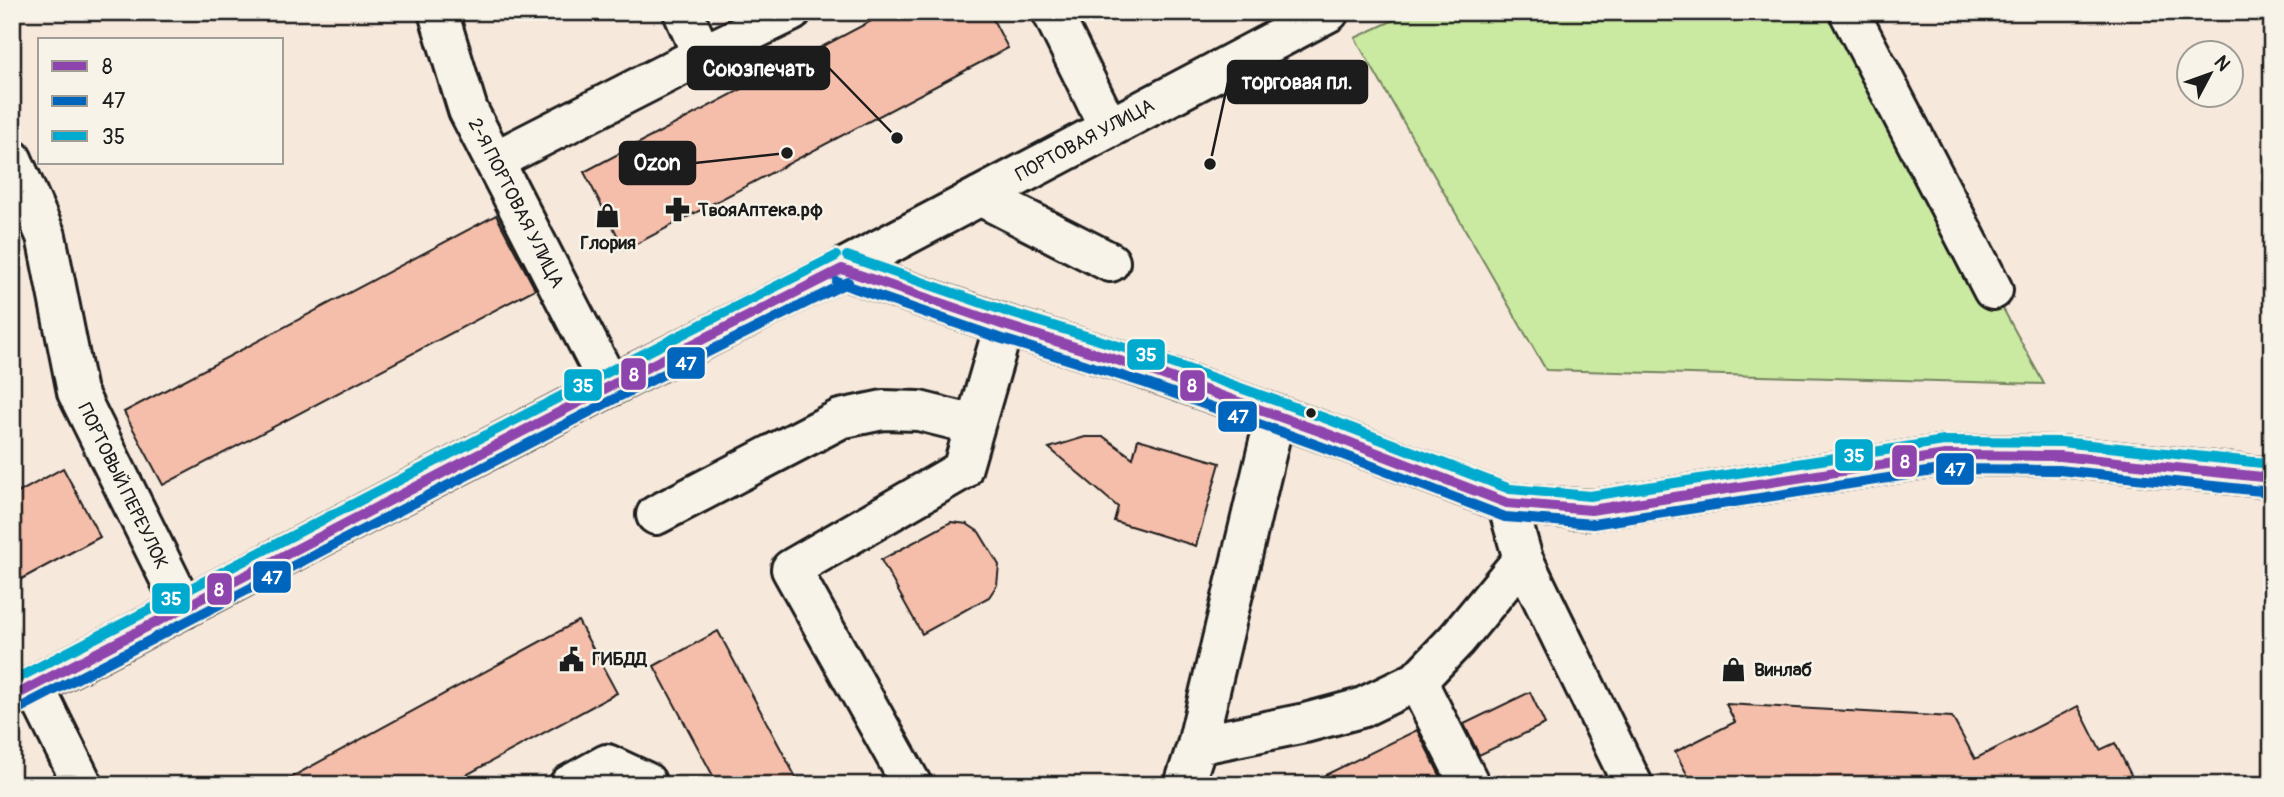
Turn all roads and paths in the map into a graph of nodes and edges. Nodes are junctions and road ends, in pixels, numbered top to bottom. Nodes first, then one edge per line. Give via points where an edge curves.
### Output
1 (438, 12) edge
2 (683, 12) edge
3 (791, 12) edge
4 (1052, 12) edge
5 (1329, 12) edge
6 (1849, 12) edge
7 (702, 55) junction
8 (1109, 128) junction
9 (12, 159) edge
10 (494, 161) junction
11 (980, 195) junction
12 (1110, 262) dead end
13 (842, 269) junction
14 (1993, 290) dead end
15 (1004, 325) junction
16 (610, 386) junction
17 (1275, 417) junction
18 (975, 425) junction
19 (2272, 478) edge
20 (1507, 503) junction
21 (656, 515) dead end
22 (1523, 559) junction
23 (184, 608) junction
24 (1417, 681) junction
25 (23, 692) edge
26 (1197, 745) junction
27 (83, 785) edge
28 (569, 785) edge
29 (648, 785) edge
30 (912, 785) edge
31 (1184, 785) edge
32 (1471, 785) edge
33 (1633, 785) edge

1 - 10 street, 2-Я ПОРТОВАЯ УЛИЦА via 468,110
2 - 7 street
3 - 7 street
4 - 8 street
5 - 8 street, ПОРТОВАЯ УЛИЦА
6 - 14 street
7 - 10 street
8 - 11 street, ПОРТОВАЯ УЛИЦА
9 - 23 street, ПОРТОВЫЙ ПЕРЕУЛОК via 46,236 77,392
10 - 16 street, 2-Я ПОРТОВАЯ УЛИЦА
11 - 12 street
11 - 13 street, ПОРТОВАЯ УЛИЦА
13 - 15 street
13 - 16 main road
15 - 17 street via 1149,370
15 - 18 street
16 - 23 main road
17 - 20 street
17 - 26 street
18 - 21 street via 919,411 883,410 840,419
18 - 30 street via 962,470 791,569
19 - 20 street via 2060,456 1945,454 1591,510
20 - 22 street
22 - 24 street
22 - 33 street
23 - 25 main road
24 - 26 street via 1361,708
24 - 32 street
25 - 27 street
26 - 31 street
28 - 29 street via 607,764

